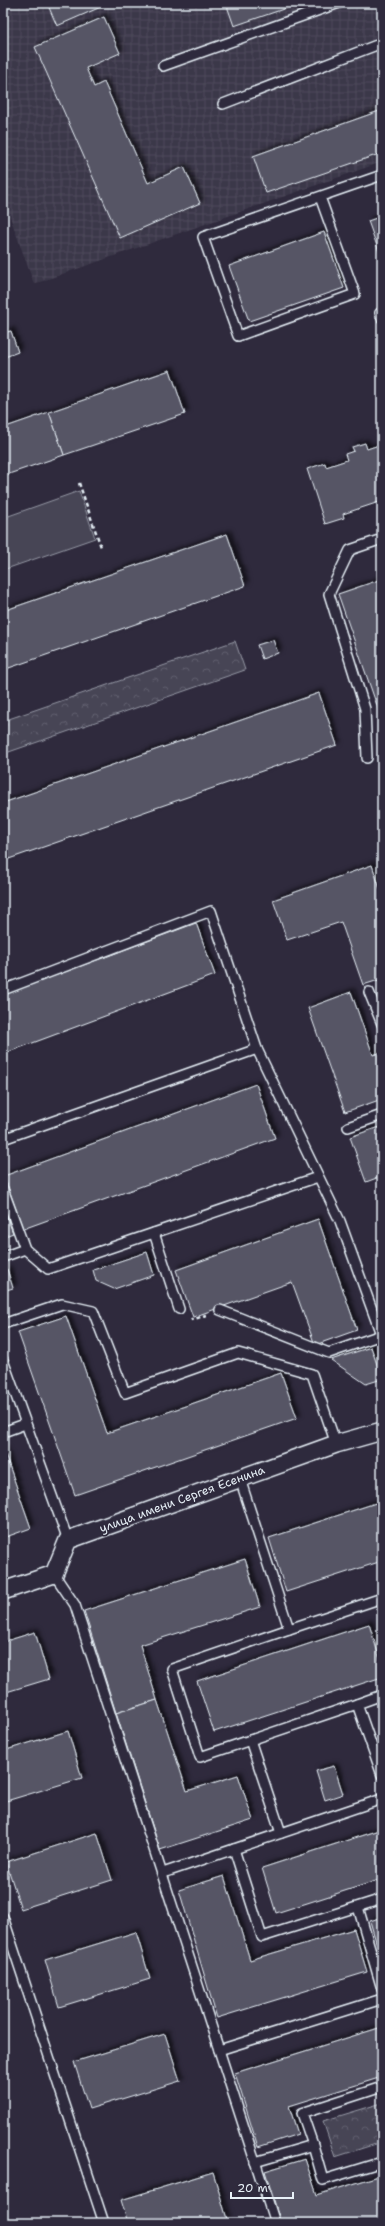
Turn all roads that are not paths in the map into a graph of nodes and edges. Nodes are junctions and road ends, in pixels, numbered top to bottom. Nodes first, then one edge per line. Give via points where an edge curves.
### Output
1 (339, 3) edge
2 (382, 43) edge
3 (163, 66) dead end
4 (223, 104) dead end
5 (382, 175) edge
6 (320, 197) junction
7 (382, 312) edge
8 (382, 318) edge
9 (382, 539) edge
10 (367, 758) dead end
11 (3, 990) edge
12 (369, 992) dead end
13 (382, 1024) edge
14 (257, 1049) junction
15 (382, 1115) edge
16 (348, 1127) dead end
17 (3, 1140) edge
18 (318, 1177) junction
19 (3, 1189) edge
20 (154, 1233) junction
21 (25, 1249) junction
22 (3, 1257) edge
23 (179, 1309) road end
24 (220, 1310) road end
25 (3, 1324) edge
26 (382, 1336) edge
27 (3, 1360) edge
28 (25, 1424) junction
29 (382, 1431) edge
30 (3, 1432) edge
31 (336, 1444) junction
32 (240, 1479) junction
33 (68, 1540) junction
34 (54, 1574) junction
35 (3, 1591) edge
36 (382, 1598) edge
37 (289, 1629) junction
38 (382, 1695) edge
39 (357, 1704) junction
40 (250, 1740) junction
41 (382, 1775) edge
42 (382, 1799) edge
43 (281, 1833) junction
44 (234, 1849) junction
45 (163, 1873) junction
46 (382, 1899) edge
47 (358, 1907) junction
48 (3, 1917) edge
49 (382, 1988) edge
50 (382, 1999) edge
51 (220, 2050) junction
52 (382, 2087) edge
53 (313, 2145) junction
54 (256, 2162) junction
55 (382, 2162) edge
56 (104, 2223) edge
57 (275, 2223) edge

1 - 3 lane
2 - 4 lane
5 - 6 lane
6 - 6 lane via 355,294 238,336 203,237
7 - 8 lane
9 - 10 lane via 350,550 329,594 365,709
11 - 14 lane via 211,911
12 - 13 lane
14 - 17 lane
14 - 18 lane
15 - 16 lane
18 - 20 lane
18 - 26 lane via 340,1221
19 - 21 lane
20 - 21 lane via 48,1269
20 - 23 lane
21 - 22 lane
24 - 26 lane via 329,1353
25 - 31 lane via 62,1304 93,1311 125,1393 238,1353 312,1374
27 - 28 lane
28 - 30 lane
28 - 33 lane
29 - 31 street, улица имени Сергея Есенина
31 - 32 street, улица имени Сергея Есенина
32 - 33 street, улица имени Сергея Есенина
32 - 37 lane
33 - 34 street
34 - 35 street
34 - 45 lane via 75,1605
36 - 37 lane
37 - 40 lane via 172,1669 200,1757
38 - 39 lane
39 - 40 lane
39 - 41 lane
40 - 43 lane
42 - 43 lane
43 - 44 lane
44 - 45 lane
44 - 47 lane via 262,1937
45 - 51 lane
46 - 47 lane
47 - 49 lane
48 - 56 lane
50 - 51 lane
51 - 54 lane
52 - 53 lane via 302,2113
53 - 54 lane
53 - 55 lane via 323,2180
54 - 57 lane

